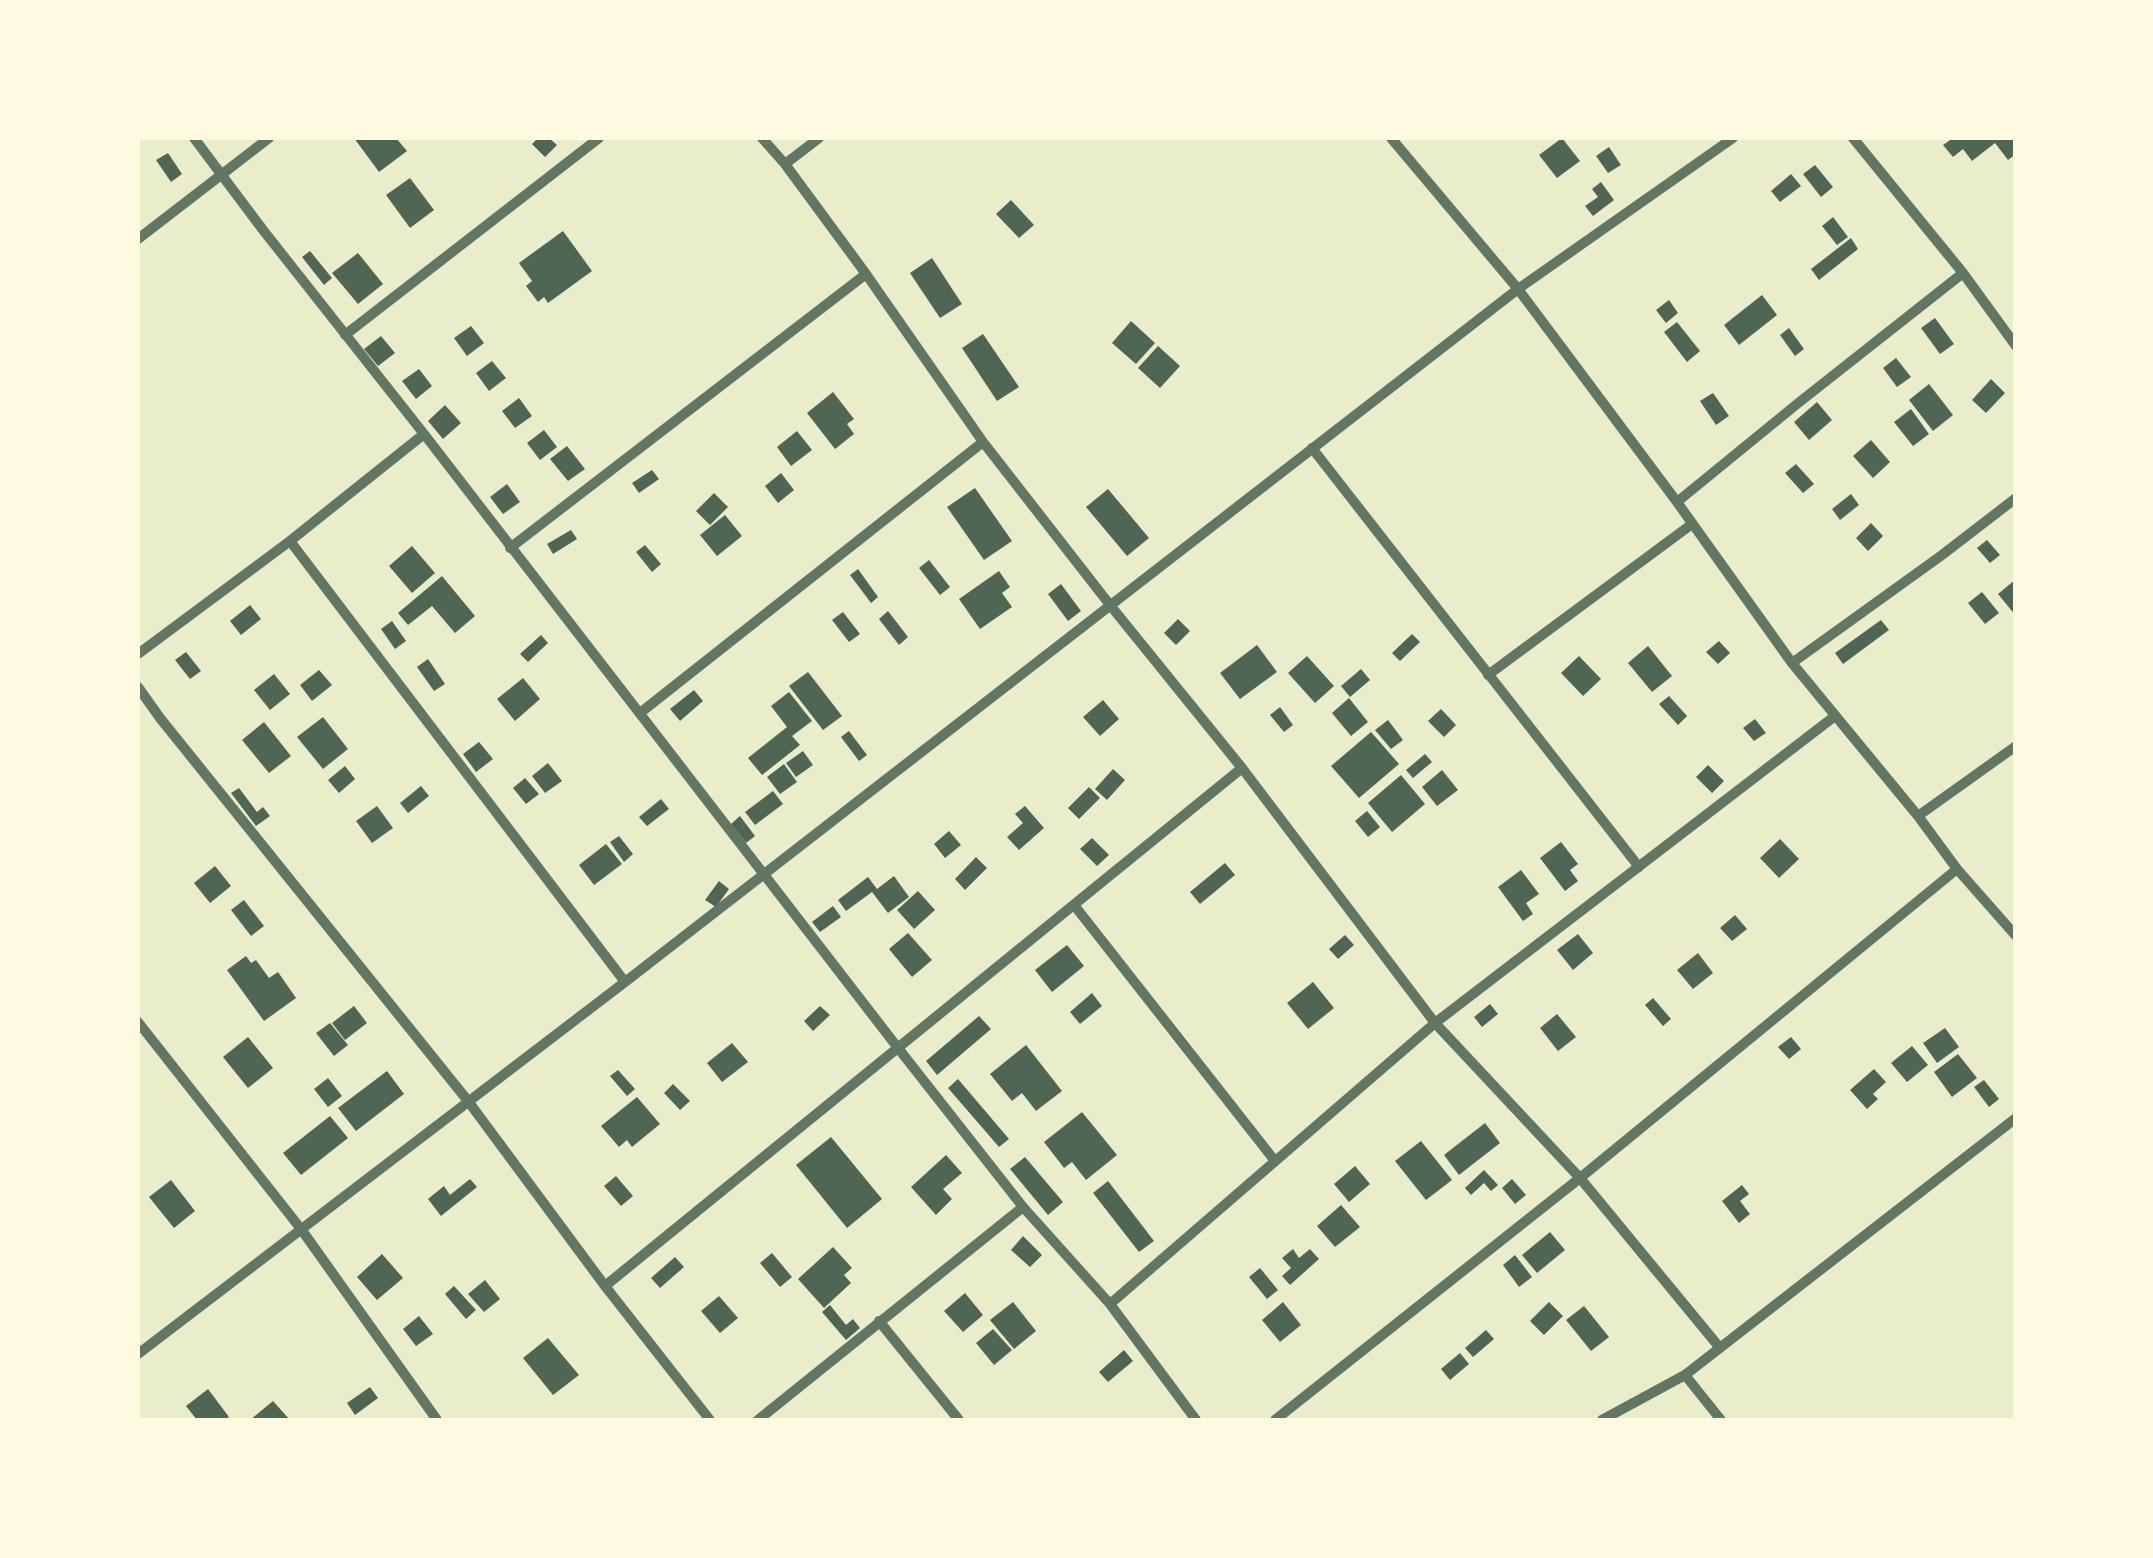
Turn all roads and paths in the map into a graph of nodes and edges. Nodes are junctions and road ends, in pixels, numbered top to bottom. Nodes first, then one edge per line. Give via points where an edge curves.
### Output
1 (194, 138) edge
2 (268, 138) edge
3 (600, 138) edge
4 (762, 138) edge
5 (820, 138) edge
6 (1392, 138) edge
7 (1733, 138) edge
8 (1853, 138) edge
9 (785, 164) junction
10 (221, 174) junction
11 (138, 239) edge
12 (1963, 273) junction
13 (866, 274) junction
14 (1518, 289) junction
15 (345, 335) junction
16 (2016, 346) edge
17 (424, 434) junction
18 (982, 442) junction
19 (1312, 448) junction
20 (2016, 498) edge
21 (1677, 502) junction
22 (1692, 524) junction
23 (290, 541) junction
24 (510, 548) junction
25 (1110, 605) junction
26 (138, 654) edge
27 (1792, 663) junction
28 (1488, 675) junction
29 (138, 686) edge
30 (640, 713) junction
31 (1835, 716) junction
32 (2016, 746) edge
33 (1242, 768) junction
34 (1918, 816) junction
35 (1638, 867) junction
36 (1958, 869) junction
37 (763, 875) junction
38 (1074, 905) junction
39 (2016, 936) edge
40 (624, 982) junction
41 (138, 1022) edge
42 (1434, 1022) junction
43 (149, 1036) junction
44 (138, 1044) edge
45 (898, 1048) junction
46 (468, 1102) junction
47 (2014, 1121) edge
48 (1275, 1161) junction
49 (1580, 1178) junction
50 (1024, 1207) junction
51 (301, 1229) junction
52 (604, 1286) junction
53 (1110, 1304) junction
54 (880, 1321) junction
55 (1720, 1348) junction
56 (138, 1354) edge
57 (1685, 1375) junction
58 (436, 1420) edge
59 (710, 1420) edge
60 (758, 1420) edge
61 (959, 1420) edge
62 (1196, 1420) edge
63 (1275, 1420) edge
64 (1602, 1420) edge
65 (1721, 1420) edge

1 - 10 street
2 - 10 street
3 - 15 street
4 - 9 street
5 - 9 street
6 - 14 street
7 - 14 street
8 - 12 street
9 - 13 street
10 - 11 street
10 - 15 street
12 - 16 street
12 - 21 street
13 - 18 street
13 - 24 street
14 - 19 street
14 - 21 street
15 - 17 street
17 - 23 street
17 - 24 street
18 - 25 street
18 - 30 street
19 - 25 street
19 - 28 street
20 - 27 street
21 - 22 street
22 - 27 street
22 - 28 street
23 - 26 street
23 - 40 street
24 - 30 street
25 - 33 street
25 - 37 street
27 - 31 street
28 - 35 street
29 - 46 street
30 - 37 street
31 - 34 street
31 - 35 street
32 - 34 street
33 - 38 street
33 - 42 street
34 - 36 street
35 - 42 street
36 - 39 street
36 - 49 street
37 - 40 street
37 - 45 street
38 - 45 street
38 - 48 street
40 - 46 street
41 - 43 street
42 - 48 street
42 - 49 street
43 - 44 street
43 - 51 street
45 - 50 street
45 - 52 street
46 - 51 street
46 - 52 street
47 - 55 street
48 - 53 street
49 - 55 street
49 - 63 street
50 - 53 street
50 - 54 street
51 - 56 street
51 - 58 street
52 - 59 street
53 - 62 street
54 - 60 street
54 - 61 street
55 - 57 street
57 - 64 street
57 - 65 street

